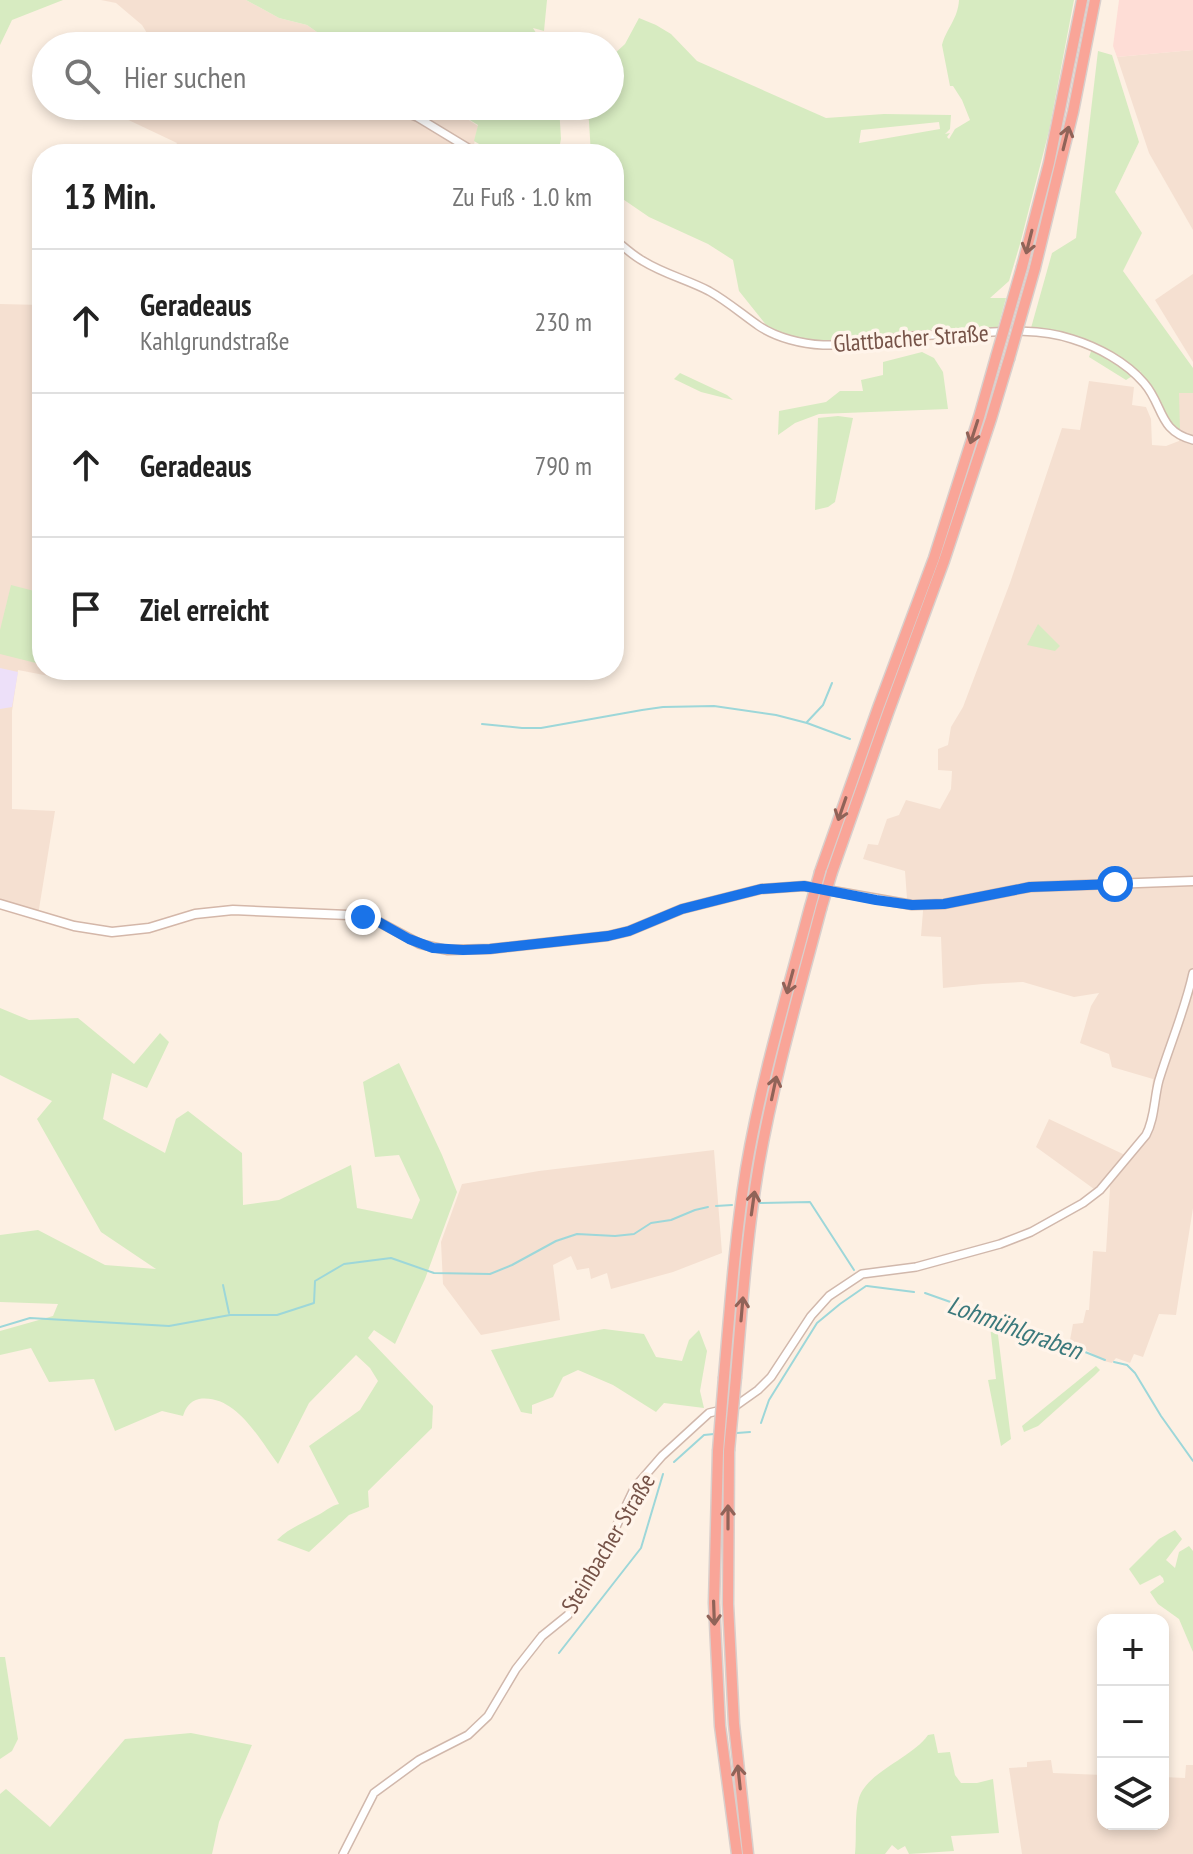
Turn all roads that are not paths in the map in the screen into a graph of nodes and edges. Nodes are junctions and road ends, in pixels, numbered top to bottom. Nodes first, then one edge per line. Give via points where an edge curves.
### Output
1 (1082, 0) edge
2 (1095, 0) edge
3 (422, 120) edge
4 (462, 144) edge
5 (624, 247) edge
6 (1193, 440) edge
7 (1193, 881) edge
8 (0, 904) edge
9 (816, 908) junction
10 (1193, 973) edge
11 (730, 1377) junction
12 (724, 1451) junction
13 (343, 1854) edge
14 (737, 1854) edge
15 (748, 1854) edge

1 -> 9 highway, bridge via 1049,163 996,357 934,558 820,872
9 -> 2 highway, bridge via 991,419 1035,268
3 - 4 street
5 - 6 street, Glattbacher Straße via 642,261 712,293 760,327 795,341 844,345 921,335 1061,335 1097,348 1129,368 1151,392 1170,429
7 - 8 main road via 1030,887 912,905 804,886 761,889 682,909 608,936 463,950 433,948 377,921 348,915 233,910 112,932
11 -> 9 highway via 759,1165
9 -> 11 highway via 764,1079 747,1168 735,1244
10 - 13 street, Steinbacher Straße via 1158,1083 1151,1126 1100,1190 1031,1232 928,1264 862,1274 829,1296 758,1390 734,1407 709,1413 662,1456 635,1487 568,1615 533,1647 488,1716 468,1735 419,1760 374,1793
11 - 12 highway, bridge
12 -> 14 highway via 714,1603 720,1726
15 -> 12 highway via 734,1724

